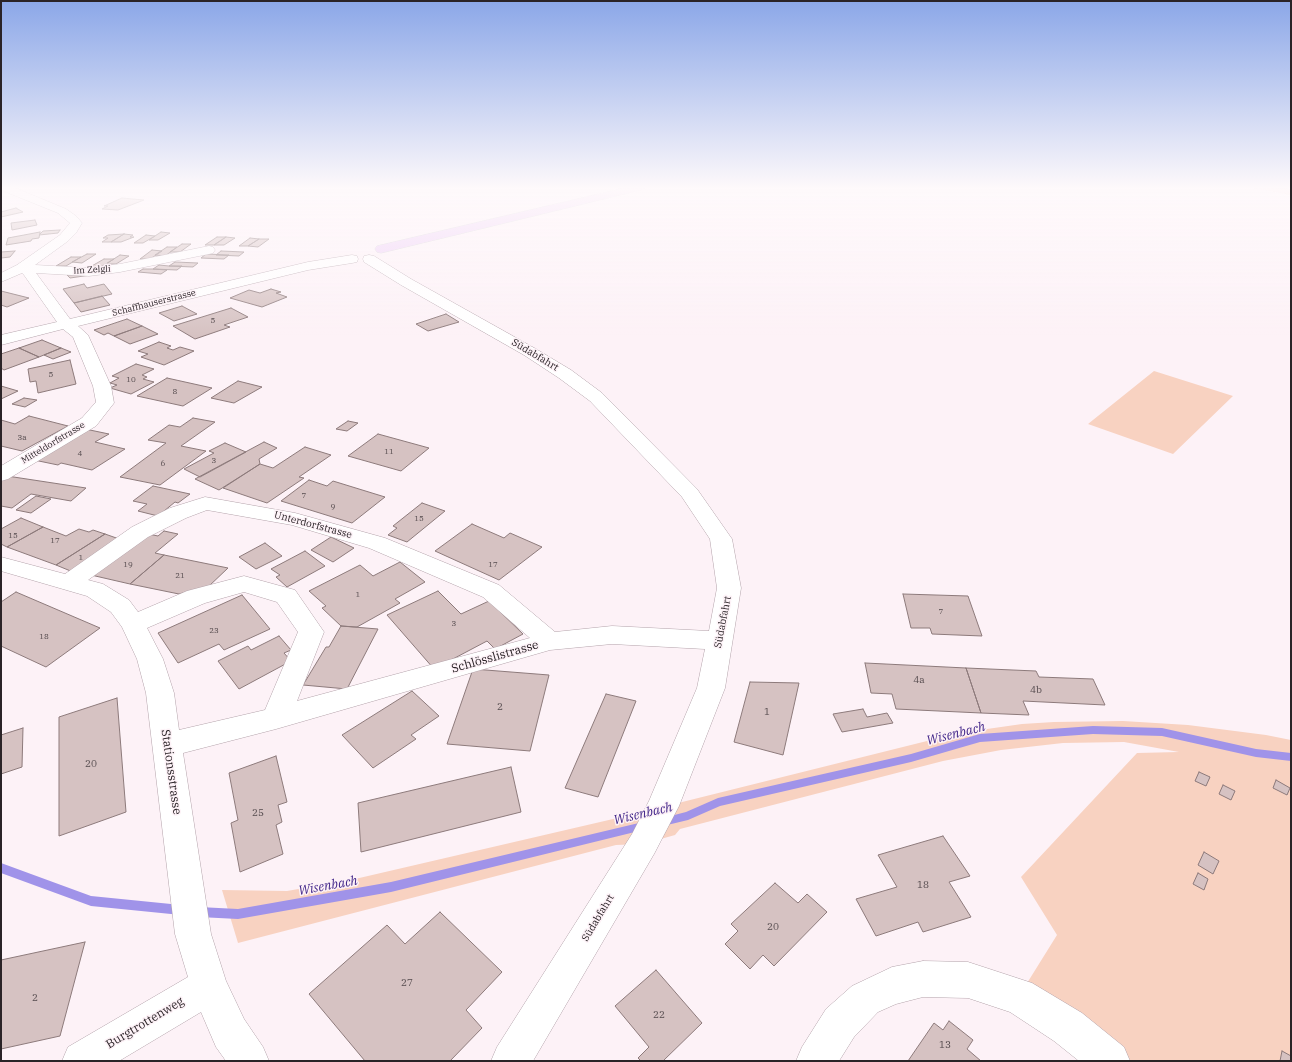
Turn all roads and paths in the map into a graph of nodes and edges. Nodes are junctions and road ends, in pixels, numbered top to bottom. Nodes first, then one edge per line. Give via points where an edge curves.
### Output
1 (65, 237) edge
2 (428, 237) edge
3 (209, 250) dead end
4 (362, 252) junction
5 (8, 273) edge
6 (66, 324) junction
7 (1, 340) edge
8 (1, 475) edge
9 (1, 564) edge
10 (70, 582) junction
11 (134, 624) junction
12 (550, 641) junction
13 (719, 641) junction
14 (276, 718) junction
15 (167, 745) junction
16 (209, 986) junction
17 (814, 1060) edge
18 (82, 1061) edge
19 (249, 1061) edge
20 (511, 1061) edge
21 (1110, 1061) edge

1 - 5 street
2 - 4 main road, Schaffhauserstrasse
3 - 5 street, Im Zelgli via 128,267 89,272
4 - 6 street, Schaffhauserstrasse
4 - 13 street, Südabfahrt via 406,282 565,374 596,397 624,423 690,493 721,539 729,588
5 - 6 street, Mitteldorfstrasse via 29,272
6 - 7 street, Schaffhauserstrasse
6 - 8 street, Mitteldorfstrasse via 80,335 102,386 105,403 90,422
9 - 10 street, Stationsstrasse
10 - 11 street, Stationsstrasse via 95,590 120,606
10 - 12 street, Unterdorfstrasse via 140,532 205,503 295,519 377,543 491,591
11 - 14 street via 196,597 244,584 286,596 311,632
11 - 15 street, Stationsstrasse via 150,659 160,693
12 - 13 street, Schlösslistrasse via 612,635
12 - 14 street, Schlösslistrasse
13 - 20 street, Südabfahrt via 711,688 662,806 643,844
14 - 15 street, Schlösslistrasse
15 - 16 street, Stationsstrasse via 193,934
16 - 18 street, Burgtrottenweg
16 - 19 street, Stationsstrasse via 230,1034
17 - 21 street via 840,1024 865,999 892,986 923,979 968,980 1019,996 1068,1027

